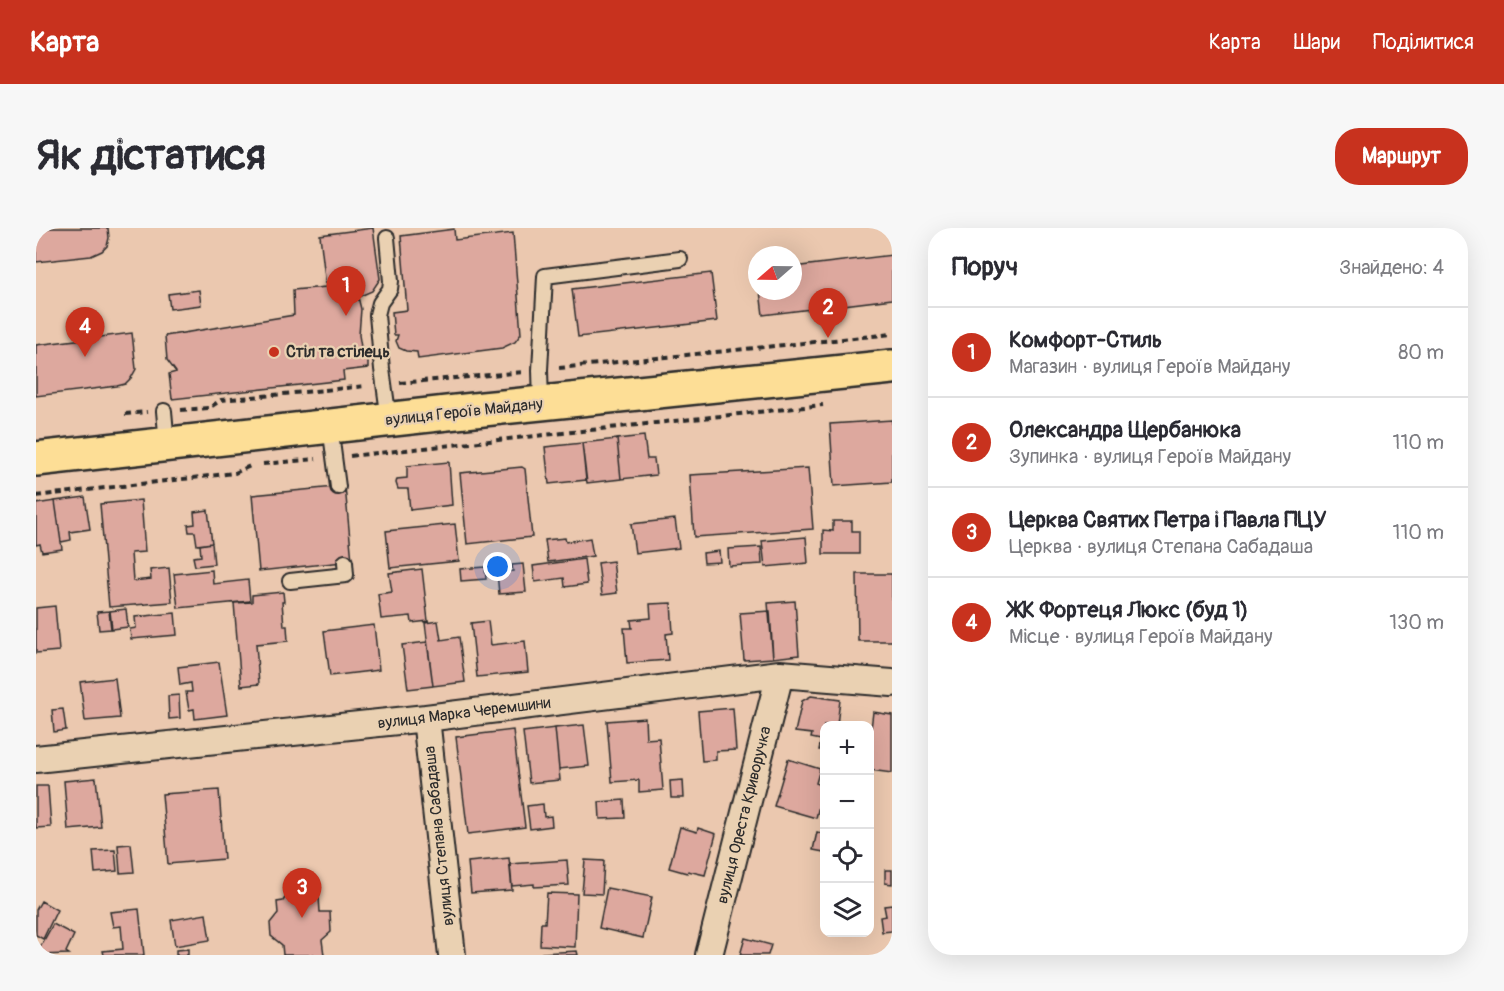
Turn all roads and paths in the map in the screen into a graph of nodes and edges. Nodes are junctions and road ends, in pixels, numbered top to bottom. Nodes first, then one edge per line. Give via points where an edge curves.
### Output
1 (387, 238) dead end
2 (680, 259) dead end
3 (892, 333) edge
4 (892, 367) edge
5 (540, 370) junction
6 (384, 385) junction
7 (541, 403) junction
8 (825, 405) dead end
9 (164, 411) junction
10 (125, 414) dead end
11 (390, 420) junction
12 (332, 442) junction
13 (167, 444) junction
14 (36, 459) edge
15 (338, 487) dead end
16 (36, 496) edge
17 (345, 562) dead end
18 (290, 580) dead end
19 (780, 674) junction
20 (892, 683) edge
21 (426, 718) junction
22 (36, 759) edge
23 (452, 955) edge
24 (709, 955) edge

1 - 6 lane via 390,289 377,315
2 - 5 lane via 545,276
3 - 5 path
4 - 7 main road, вулиця Героїв Майдану
5 - 6 path
5 - 7 lane
6 - 9 path via 221,400 209,408
6 - 11 lane
7 - 11 main road, вулиця Героїв Майдану
8 - 12 path
9 - 10 path
9 - 13 lane
11 - 12 main road, вулиця Героїв Майдану
12 - 13 main road, вулиця Героїв Майдану
12 - 15 lane
12 - 16 path via 235,473
13 - 14 main road, вулиця Героїв Майдану
17 - 18 lane via 346,575
19 - 20 street, вулиця Марка Черемшини
19 - 21 street, вулиця Марка Черемшини
19 - 24 street, вулиця Ореста Криворучка
21 - 22 street, вулиця Марка Черемшини
21 - 23 street, вулиця Степана Сабадаша

